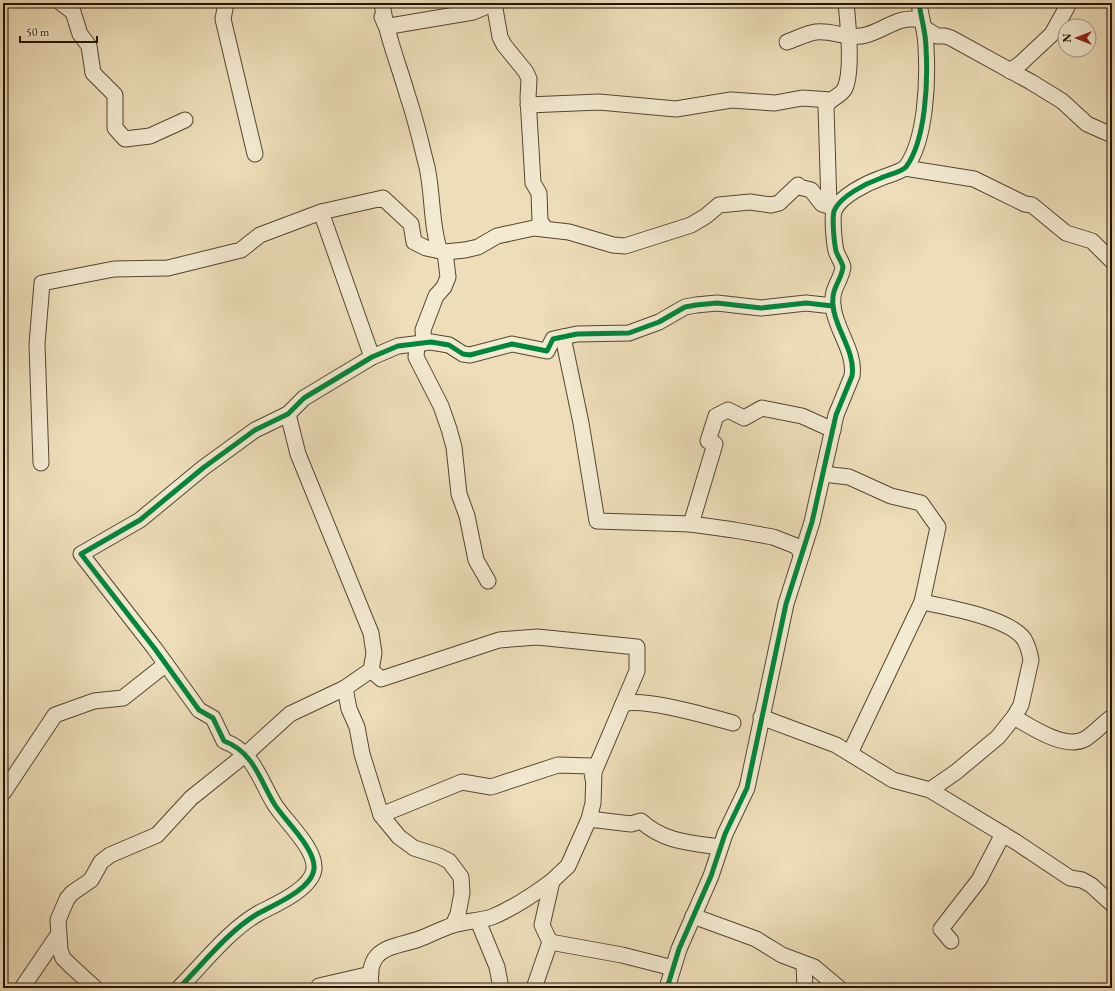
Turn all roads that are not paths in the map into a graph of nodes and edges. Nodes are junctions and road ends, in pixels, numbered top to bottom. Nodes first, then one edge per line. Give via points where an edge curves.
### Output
1 (61, 3) edge
2 (226, 3) edge
3 (846, 3) edge
4 (919, 3) edge
5 (1067, 3) edge
6 (380, 6) edge
7 (491, 7) edge
8 (385, 24) junction
9 (923, 24) junction
10 (850, 36) junction
11 (937, 36) junction
12 (787, 42) dead end
13 (926, 48) junction
14 (1010, 71) junction
15 (831, 100) junction
16 (528, 105) junction
17 (185, 120) dead end
18 (1112, 136) edge
19 (255, 154) dead end
20 (904, 168) junction
21 (832, 209) junction
22 (321, 212) junction
23 (540, 226) junction
24 (444, 255) junction
25 (1112, 261) edge
26 (833, 306) junction
27 (562, 337) junction
28 (421, 344) junction
29 (398, 346) junction
30 (372, 357) junction
31 (419, 364) junction
32 (288, 414) junction
33 (833, 430) junction
34 (41, 463) dead end
35 (823, 474) junction
36 (691, 524) junction
37 (802, 554) junction
38 (488, 581) dead end
39 (922, 602) junction
40 (166, 664) junction
41 (371, 670) junction
42 (345, 688) junction
43 (624, 704) junction
44 (761, 717) junction
45 (1014, 717) junction
46 (1112, 717) edge
47 (733, 723) dead end
48 (850, 753) junction
49 (246, 754) junction
50 (593, 779) junction
51 (930, 790) junction
52 (3, 793) edge
53 (380, 815) junction
54 (589, 819) junction
55 (1003, 834) junction
56 (720, 847) junction
57 (552, 882) junction
58 (1112, 904) edge
59 (693, 916) junction
60 (478, 921) junction
61 (453, 925) junction
62 (58, 936) junction
63 (951, 940) dead end
64 (550, 942) junction
65 (804, 965) junction
66 (673, 968) junction
67 (371, 981) edge
68 (22, 988) edge
69 (95, 988) edge
70 (179, 988) edge
71 (319, 988) edge
72 (501, 988) edge
73 (534, 988) edge
74 (667, 988) edge
75 (805, 988) edge
76 (838, 988) edge

1 - 17 street via 72,12 80,34 89,46 93,73 115,95 114,128 125,139 150,136
2 - 19 street via 223,19
3 - 10 street
4 - 9 street
5 - 14 street via 1052,34
6 - 8 street
7 - 8 street via 390,26
7 - 16 street via 504,45 529,79
8 - 24 street via 409,98 427,169 436,241
9 - 10 street via 907,18 892,22 866,35
9 - 11 street
9 - 13 street
10 - 12 street via 817,32
10 - 15 street via 847,80 841,93
11 - 13 street
11 - 14 street via 951,38
13 - 20 street via 922,129 915,152
14 - 18 street via 1062,101 1087,124
15 - 16 street via 802,98 775,103 731,100 676,108 599,102
15 - 21 street via 827,103 825,113 828,126
16 - 23 street via 533,183 541,200
20 - 21 street via 853,192
20 - 25 street via 974,179 1032,205 1066,233 1092,241
21 - 23 street via 822,204 811,190 798,185 779,203 771,206 750,202 719,205 691,225 625,246
21 - 26 street via 834,241 843,267 836,283
22 - 24 street via 383,198 411,224 414,242
22 - 30 street
22 - 34 street via 260,235 241,250 168,268 114,269 42,283 37,344
23 - 24 street via 497,236 478,247
24 - 28 street via 448,277 436,296 423,330
26 - 27 street via 806,303 761,308 717,303 696,305 685,307 659,322 629,333 577,334
26 - 33 street via 853,370 836,414
27 - 28 street via 553,339 547,351 512,344 470,355 441,343
27 - 36 street via 581,424 597,521
28 - 29 street
28 - 31 street via 416,357
29 - 30 street
29 - 31 street via 409,359
30 - 32 street via 304,398
31 - 38 street via 441,406 449,429 455,454 459,494 476,560
32 - 40 street via 254,430 140,520 81,554
32 - 41 street via 298,454 371,633 374,653
33 - 35 street
33 - 36 street via 802,416 762,408 744,418 728,410 716,416 708,441 715,444
35 - 37 street
35 - 39 street via 849,477 891,496 921,503 938,527
36 - 37 street via 773,536 796,546
37 - 44 street via 786,604
39 - 45 street via 978,614 1010,628 1024,639 1031,660 1021,705
39 - 48 street
40 - 49 street via 199,710 213,718 224,741
40 - 52 street via 123,698 94,701 55,715
41 - 42 street
41 - 43 street via 381,679 499,640 537,637 637,647 637,671
42 - 49 street via 290,714
42 - 53 street
43 - 47 street via 646,704
43 - 50 street via 618,713
44 - 48 street via 818,737
44 - 56 street via 747,788
45 - 46 street via 1058,740 1075,742 1086,738
45 - 51 street via 998,737
48 - 51 street via 893,780
49 - 62 street via 191,798 157,835 110,855 101,862 92,880 67,899 58,920
49 - 70 street via 275,805 313,858 312,878 282,902 243,924
50 - 53 street via 591,766 558,764 491,787 462,782
50 - 54 street via 593,803
51 - 55 street
53 - 61 street via 399,837 414,848 449,861 461,877 462,894
54 - 56 street via 631,824 641,821 667,838
54 - 57 street via 568,866
55 - 58 street via 1070,878 1091,884
55 - 63 street via 979,880 941,929
56 - 59 street via 711,876
57 - 60 street via 525,901
57 - 64 street via 542,926
59 - 65 street via 756,939
59 - 66 street
60 - 61 street
60 - 72 street via 497,967
61 - 67 street via 418,940 385,949 372,963
62 - 68 street
62 - 69 street via 63,958
64 - 66 street via 622,955
64 - 73 street
65 - 75 street
65 - 76 street via 814,968
66 - 74 street
67 - 71 street via 318,986

